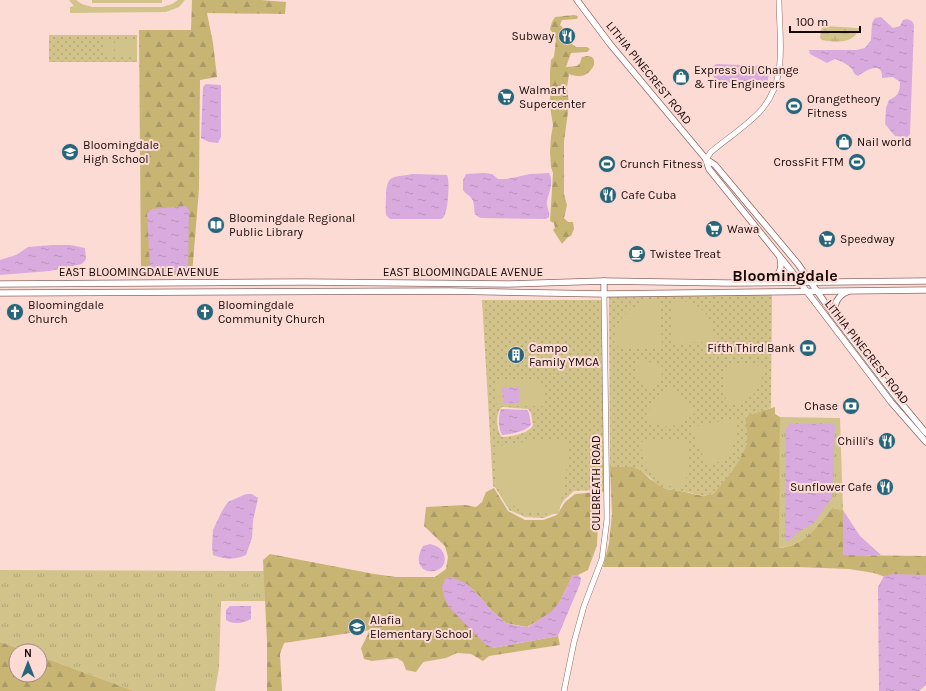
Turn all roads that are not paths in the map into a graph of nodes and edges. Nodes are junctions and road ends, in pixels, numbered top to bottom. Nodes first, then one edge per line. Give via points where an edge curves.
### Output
1 (577, 0) edge
2 (779, 0) edge
3 (706, 159) junction
4 (780, 258) junction
5 (604, 281) junction
6 (926, 281) edge
7 (769, 282) junction
8 (800, 282) junction
9 (810, 282) junction
10 (95, 283) junction
11 (0, 284) edge
12 (926, 290) edge
13 (95, 292) junction
14 (807, 292) junction
15 (817, 292) junction
16 (848, 292) junction
17 (0, 293) edge
18 (604, 294) junction
19 (833, 314) junction
20 (926, 433) edge
21 (926, 442) edge
22 (564, 691) edge

1 - 3 main road, LITHIA PINECREST ROAD
2 - 3 street via 779,72 769,99 756,115
3 - 4 main road, LITHIA PINECREST ROAD via 709,169
3 - 9 main road, LITHIA PINECREST ROAD via 715,165 798,264
4 - 7 main road via 780,273
4 - 8 main road, LITHIA PINECREST ROAD
5 - 7 main road, EAST BLOOMINGDALE AVENUE
5 - 10 main road, EAST BLOOMINGDALE AVENUE via 516,284
5 - 18 main road
6 - 9 main road, EAST BLOOMINGDALE AVENUE
7 - 8 main road, EAST BLOOMINGDALE AVENUE
8 - 9 main road, EAST BLOOMINGDALE AVENUE
8 - 14 main road, LITHIA PINECREST ROAD
9 - 15 main road, LITHIA PINECREST ROAD
10 - 11 main road, EAST BLOOMINGDALE AVENUE
10 - 13 main road
12 - 16 main road, EAST BLOOMINGDALE AVENUE
13 - 17 main road, EAST BLOOMINGDALE AVENUE
13 - 18 main road, EAST BLOOMINGDALE AVENUE via 458,291
14 - 15 main road, EAST BLOOMINGDALE AVENUE
14 - 18 main road, EAST BLOOMINGDALE AVENUE
14 - 21 main road, LITHIA PINECREST ROAD via 891,402
15 - 16 main road, EAST BLOOMINGDALE AVENUE
15 - 19 main road, LITHIA PINECREST ROAD
16 - 19 main road via 838,298
18 - 22 street, CULBREATH ROAD via 606,538 602,558 574,642
19 - 20 main road, LITHIA PINECREST ROAD

